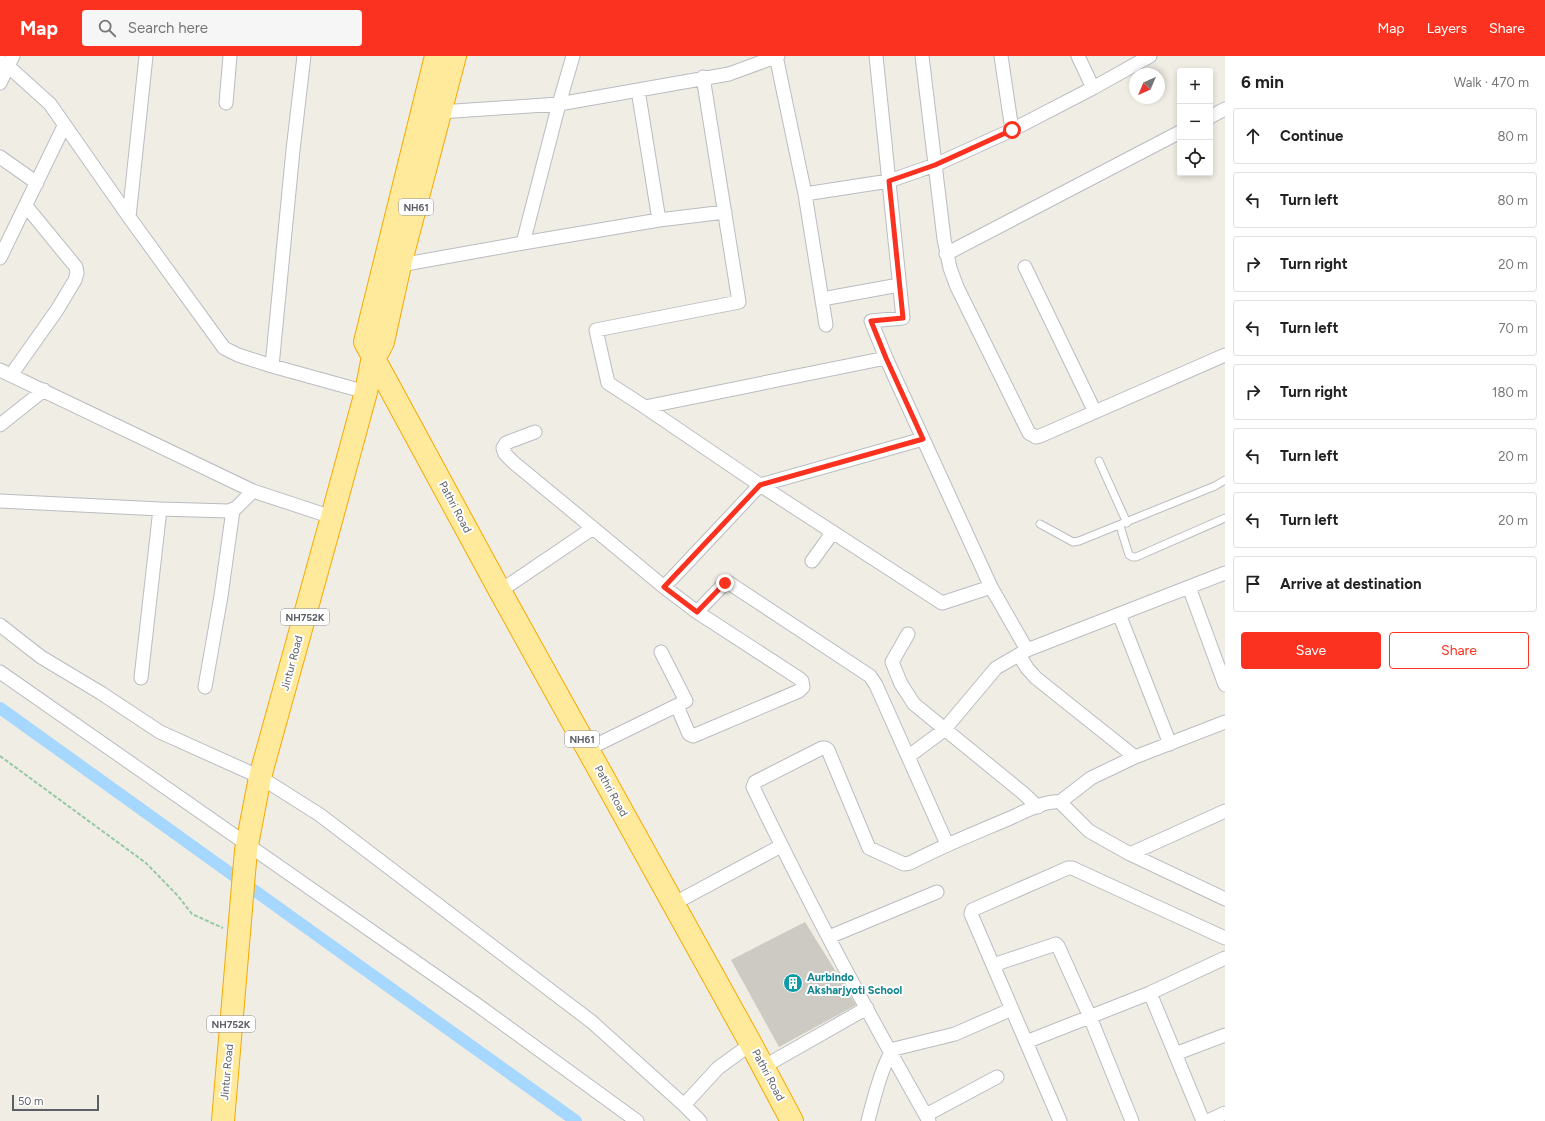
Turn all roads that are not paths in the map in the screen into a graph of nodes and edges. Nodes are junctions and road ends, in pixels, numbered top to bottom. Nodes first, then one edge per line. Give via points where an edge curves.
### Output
1 (146, 56) edge
2 (230, 56) edge
3 (304, 56) edge
4 (436, 56) edge
5 (455, 56) edge
6 (573, 56) edge
7 (777, 56) edge
8 (876, 56) edge
9 (922, 56) edge
10 (1001, 56) edge
11 (1078, 56) edge
12 (1150, 56) edge
13 (7, 61) edge
14 (703, 77) junction
15 (0, 83) edge
16 (1093, 88) junction
17 (638, 90) junction
18 (226, 103) dead end
19 (559, 104) junction
20 (1225, 109) edge
21 (440, 112) junction
22 (1213, 115) edge
23 (64, 126) junction
24 (1012, 130) junction
25 (1177, 134) edge
26 (0, 157) edge
27 (935, 165) junction
28 (889, 181) junction
29 (37, 183) junction
30 (805, 194) junction
31 (26, 206) junction
32 (725, 212) junction
33 (128, 217) junction
34 (659, 220) junction
35 (523, 243) junction
36 (946, 254) junction
37 (0, 258) edge
38 (400, 265) junction
39 (1025, 267) dead end
40 (899, 285) junction
41 (822, 299) junction
42 (826, 324) dead end
43 (1225, 355) edge
44 (373, 356) junction
45 (886, 358) junction
46 (272, 366) junction
47 (6, 372) edge
48 (366, 388) junction
49 (44, 390) junction
50 (645, 407) junction
51 (1095, 412) junction
52 (0, 425) edge
53 (535, 432) dead end
54 (923, 439) junction
55 (1099, 460) dead end
56 (1225, 480) edge
57 (760, 485) junction
58 (253, 491) junction
59 (0, 501) edge
60 (160, 509) junction
61 (233, 510) junction
62 (332, 517) junction
63 (1225, 518) edge
64 (1127, 523) junction
65 (1040, 524) dead end
66 (1120, 526) junction
67 (593, 528) junction
68 (833, 532) junction
69 (812, 561) dead end
70 (1225, 573) edge
71 (664, 587) junction
72 (991, 587) junction
73 (1189, 587) junction
74 (500, 591) junction
75 (697, 612) junction
76 (1119, 614) junction
77 (0, 625) edge
78 (908, 634) dead end
79 (661, 652) dead end
80 (1023, 652) junction
81 (0, 672) edge
82 (141, 678) dead end
83 (1225, 685) edge
84 (205, 687) dead end
85 (677, 706) junction
86 (1225, 722) edge
87 (944, 730) junction
88 (1170, 744) junction
89 (588, 749) junction
90 (908, 756) junction
91 (1135, 758) junction
92 (260, 776) junction
93 (1060, 802) junction
94 (1038, 807) junction
95 (1225, 811) edge
96 (947, 844) junction
97 (247, 846) junction
98 (781, 846) junction
99 (1130, 854) junction
100 (937, 892) dead end
101 (1225, 899) edge
102 (673, 904) junction
103 (829, 937) junction
104 (1225, 938) edge
105 (1225, 958) edge
106 (993, 965) junction
107 (1150, 993) junction
108 (867, 1008) junction
109 (1012, 1009) junction
110 (1090, 1017) junction
111 (1225, 1035) edge
112 (1026, 1042) junction
113 (751, 1044) junction
114 (891, 1052) junction
115 (1175, 1054) junction
116 (763, 1067) junction
117 (997, 1077) dead end
118 (684, 1105) junction
119 (1225, 1113) edge
120 (928, 1118) edge
121 (223, 1121) edge
122 (637, 1121) edge
123 (700, 1121) edge
124 (792, 1121) edge
125 (868, 1121) edge
126 (1060, 1121) edge
127 (1132, 1121) edge
128 (1203, 1121) edge
129 (1208, 1121) edge

1 - 33 street
2 - 18 street
3 - 46 street
4 - 44 highway, NH61 via 365,339
5 - 21 highway, NH61
6 - 19 street
7 - 14 street via 728,74
7 - 30 street
8 - 28 street
9 - 27 street
10 - 24 street
11 - 16 street
12 - 16 street
13 - 15 street
13 - 23 street via 46,100
14 - 17 street
14 - 32 street
16 - 24 street
17 - 19 street
17 - 34 street
19 - 21 street
19 - 35 street
20 - 22 street
21 - 38 highway, NH61
23 - 29 street
23 - 33 street
24 - 27 street
25 - 36 street
26 - 29 street
27 - 28 street
27 - 36 street
28 - 30 street
28 - 40 street
29 - 31 street
30 - 41 street
31 - 37 street
31 - 47 street via 76,267 77,272 57,310
32 - 34 street
32 - 50 street via 739,302 596,330 608,383
33 - 46 street via 220,344 234,353
34 - 35 street
35 - 38 street
36 - 51 street via 957,286 1029,433 1036,437 1040,436
38 - 44 highway, NH61 via 382,345
39 - 51 street
40 - 41 street
40 - 45 street via 903,318 871,321
41 - 42 street
43 - 51 street
44 - 48 highway, NH752K
44 - 74 highway, Pathri Road / NH61
45 - 50 street
45 - 54 street
46 - 48 street
47 - 49 street
48 - 62 highway, Jintur Road / NH752K
49 - 52 street
49 - 58 street
50 - 57 street
53 - 67 street via 506,443 503,448 505,454
54 - 57 street
54 - 72 street
55 - 64 lane
56 - 64 lane
57 - 68 street
57 - 71 street
58 - 61 street
58 - 62 street
59 - 60 street
60 - 61 street
60 - 82 street
61 - 84 street
62 - 92 highway, Jintur Road / NH752K
63 - 66 lane via 1136,557 1129,555
64 - 66 lane
65 - 66 lane via 1076,542
67 - 71 street
67 - 74 street
68 - 69 street
68 - 72 street via 942,603
70 - 73 street
71 - 75 street
72 - 80 street
73 - 76 street
73 - 83 street
74 - 89 highway, Pathri Road / NH61
75 - 85 street via 800,678 803,686 799,691 693,736 689,734
75 - 90 street via 725,583 729,583 866,672 874,681
76 - 80 street
76 - 88 street
77 - 92 street via 35,653 160,732
78 - 87 street via 893,658 893,666 914,704
79 - 85 street via 686,700
80 - 87 street via 996,668
80 - 91 street via 1027,668 1036,678
81 - 97 street
85 - 89 street
86 - 88 street
87 - 90 street
87 - 94 street
88 - 91 street
89 - 102 highway, Pathri Road / NH61
90 - 96 street
91 - 93 street via 1091,778
92 - 97 highway, Jintur Road / NH752K
92 - 118 street via 338,828 592,1022
93 - 94 street
93 - 99 street via 1085,828
94 - 96 street
95 - 99 street
96 - 98 street via 906,864 870,850 828,750 824,748 753,784
97 - 121 highway, Jintur Road / NH752K
97 - 122 street via 476,1004
98 - 102 street
98 - 103 street
99 - 101 street
100 - 103 street
102 - 113 highway, Pathri Road / NH61
103 - 108 street
104 - 106 street via 1070,867 972,910 971,914
105 - 107 street
106 - 109 street
106 - 110 street via 1056,945
107 - 110 street
107 - 115 street
108 - 114 street
108 - 116 street
109 - 112 street
109 - 114 street via 961,1032 899,1047
110 - 112 street
110 - 127 street
111 - 115 street
112 - 126 street
113 - 116 highway, Pathri Road / NH61
113 - 118 street via 718,1068
114 - 120 street
114 - 125 street
115 - 128 street
116 - 124 highway, Pathri Road / NH61
117 - 120 street
118 - 123 street
119 - 129 street

